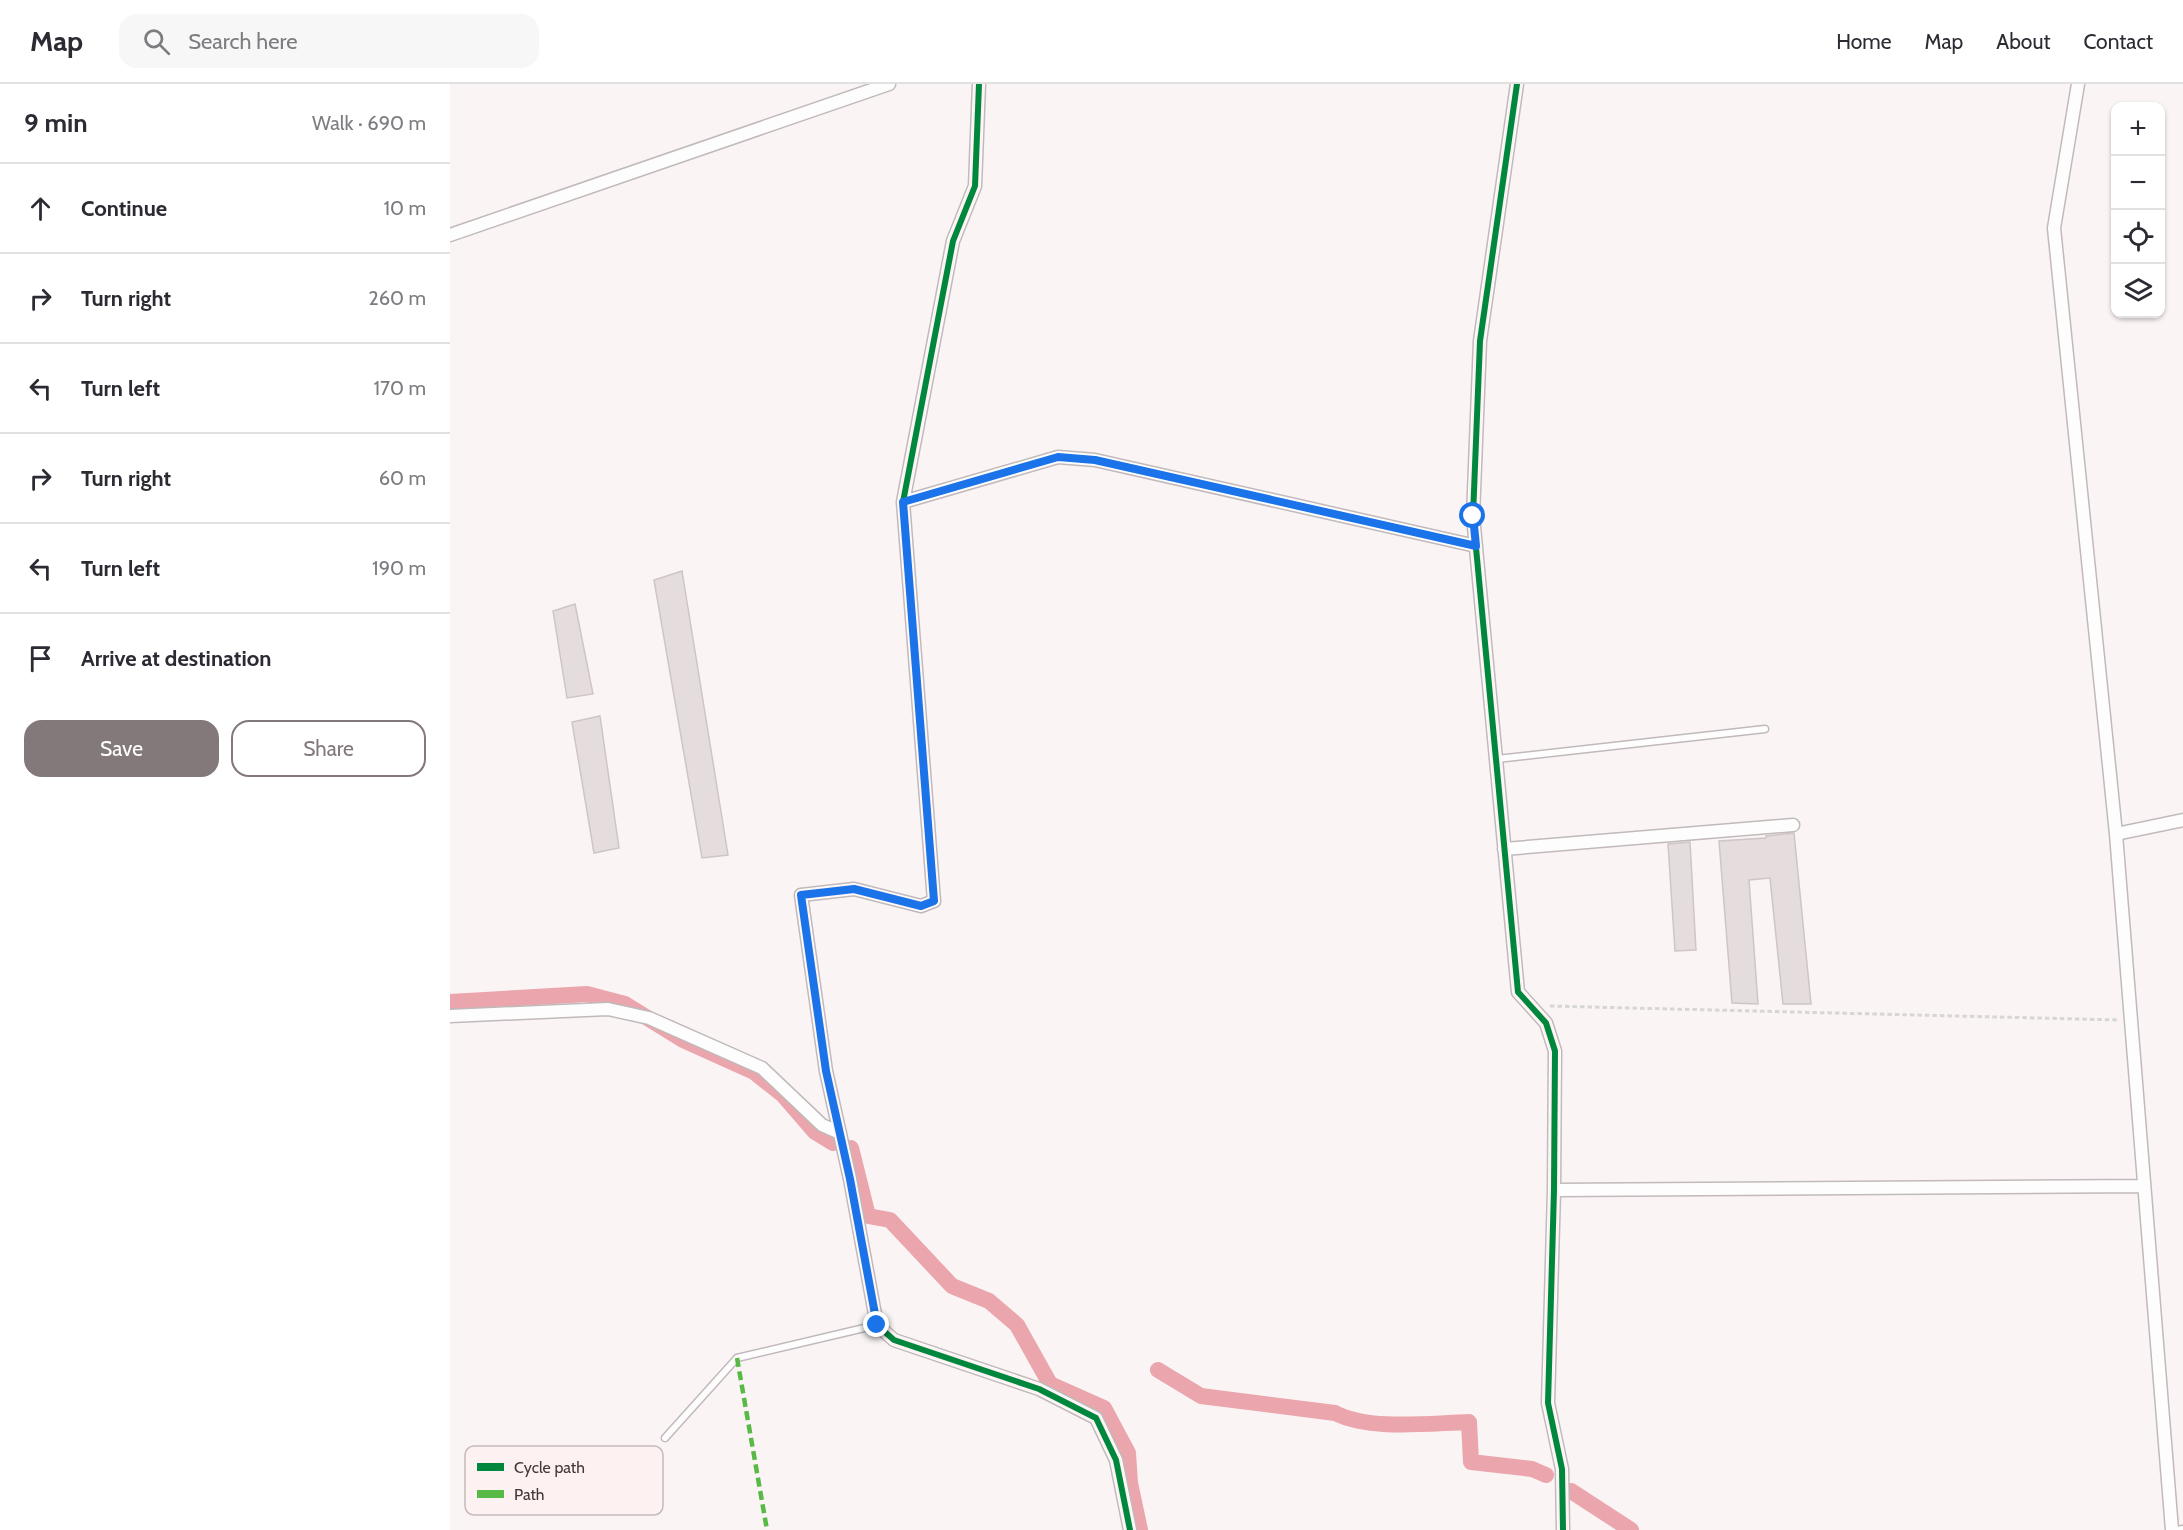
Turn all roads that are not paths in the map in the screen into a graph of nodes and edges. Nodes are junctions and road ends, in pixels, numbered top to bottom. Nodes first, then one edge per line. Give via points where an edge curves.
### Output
1 (890, 84) edge
2 (979, 84) edge
3 (1517, 84) edge
4 (2078, 84) edge
5 (450, 235) edge
6 (903, 502) junction
7 (1476, 546) junction
8 (1765, 729) dead end
9 (1497, 759) junction
10 (2183, 820) edge
11 (1793, 825) dead end
12 (2116, 834) junction
13 (1504, 849) junction
14 (450, 1016) edge
15 (840, 1133) junction
16 (2144, 1186) junction
17 (1554, 1191) junction
18 (877, 1325) junction
19 (665, 1438) dead end
20 (2183, 1529) edge
21 (1130, 1530) edge
22 (1563, 1530) edge
23 (2172, 1530) edge
24 (2177, 1530) edge

1 - 5 street
2 - 6 street via 975,186 953,241
3 - 7 street via 1480,341 1473,516
4 - 12 street via 2054,228
6 - 7 street via 1058,457 1095,460
6 - 15 street via 934,901 921,906 854,889 801,895 826,1071
7 - 9 street
8 - 9 lane
9 - 13 street
10 - 12 street
11 - 13 street
12 - 16 street
13 - 17 street via 1518,992 1546,1023 1555,1051
14 - 15 street via 608,1009 649,1018 762,1068 822,1125
15 - 18 street
16 - 17 street
16 - 23 street
17 - 22 street via 1548,1403 1562,1469
18 - 19 lane via 736,1358
18 - 21 street via 894,1340 1039,1389 1096,1418 1116,1460
20 - 24 lane

